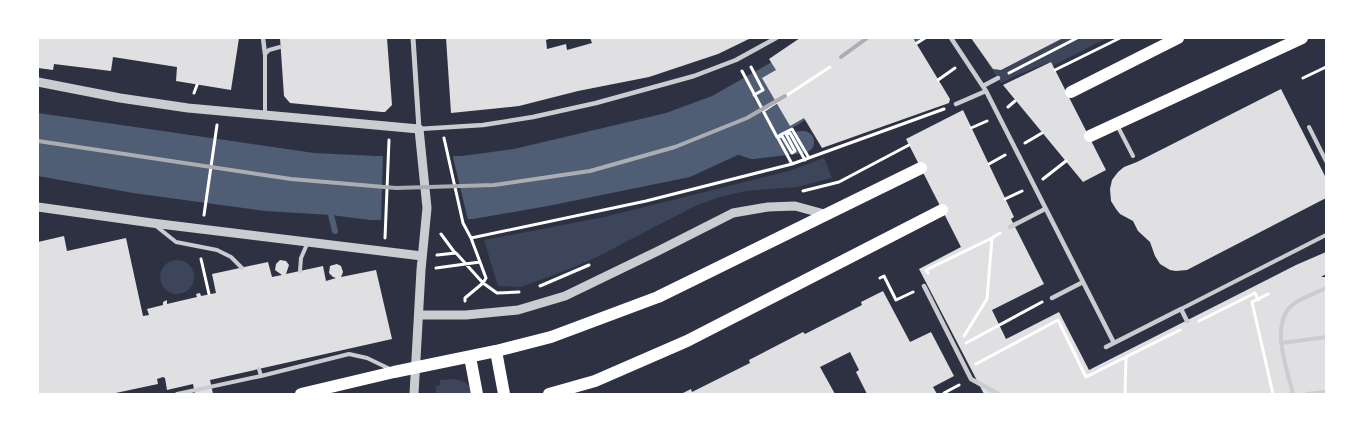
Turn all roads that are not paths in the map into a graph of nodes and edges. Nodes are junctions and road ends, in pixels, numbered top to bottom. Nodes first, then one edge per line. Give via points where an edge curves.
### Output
1 (263, 38) edge
2 (412, 38) edge
3 (776, 38) edge
4 (952, 38) edge
5 (1178, 38) edge
6 (1302, 38) edge
7 (280, 47) dead end
8 (265, 54) junction
9 (998, 78) road end
10 (38, 82) edge
11 (983, 86) junction
12 (986, 91) junction
13 (1071, 92) dead end
14 (956, 104) road end
15 (265, 115) junction
16 (1116, 123) junction
17 (1309, 127) dead end
18 (419, 129) junction
19 (1090, 136) dead end
20 (1133, 156) dead end
21 (1326, 160) edge
22 (921, 168) dead end
23 (38, 207) edge
24 (1045, 209) junction
25 (942, 210) dead end
26 (828, 215) junction
27 (152, 223) junction
28 (1010, 227) road end
29 (1326, 235) edge
30 (308, 242) junction
31 (422, 256) junction
32 (242, 268) dead end
33 (300, 271) dead end
34 (1083, 282) junction
35 (924, 286) road end
36 (1326, 288) edge
37 (1052, 298) road end
38 (1181, 309) junction
39 (419, 315) junction
40 (1187, 321) dead end
41 (1326, 337) edge
42 (1114, 343) junction
43 (1282, 343) junction
44 (1106, 347) dead end
45 (496, 351) junction
46 (470, 357) junction
47 (259, 369) dead end
48 (394, 372) junction
49 (261, 376) junction
50 (1326, 392) edge
51 (177, 394) edge
52 (301, 394) edge
53 (414, 394) edge
54 (477, 394) edge
55 (504, 394) edge
56 (549, 394) edge
57 (998, 394) edge
58 (1293, 394) edge
59 (1307, 394) edge

1 - 8 street
2 - 18 street
3 - 18 street via 736,60 694,76 615,98 483,125
4 - 11 street
5 - 13 main road
6 - 16 main road
7 - 8 lane
8 - 15 lane
9 - 11 street
10 - 15 street via 188,108
11 - 12 street
12 - 14 street
12 - 24 street
15 - 18 street
16 - 19 main road
16 - 20 lane
17 - 21 lane
18 - 31 street via 427,208
22 - 26 main road
23 - 27 street
24 - 28 street
24 - 34 street
25 - 56 main road via 687,341 595,381
26 - 39 street via 794,206 734,213 564,296 518,310
26 - 45 main road via 658,297 551,337
27 - 30 street
27 - 32 lane via 176,242 217,250
29 - 38 lane
30 - 31 street
30 - 33 lane
31 - 39 street
34 - 37 street
34 - 42 street
35 - 57 street via 971,379
36 - 43 lane via 1294,304 1284,314 1280,331
38 - 40 street
38 - 42 street
39 - 53 street
41 - 43 lane
42 - 44 street
43 - 58 lane
45 - 46 main road
45 - 55 main road
46 - 48 main road
46 - 54 main road
47 - 49 lane
48 - 49 lane via 367,358 349,354
48 - 52 main road
49 - 51 lane
50 - 59 lane

